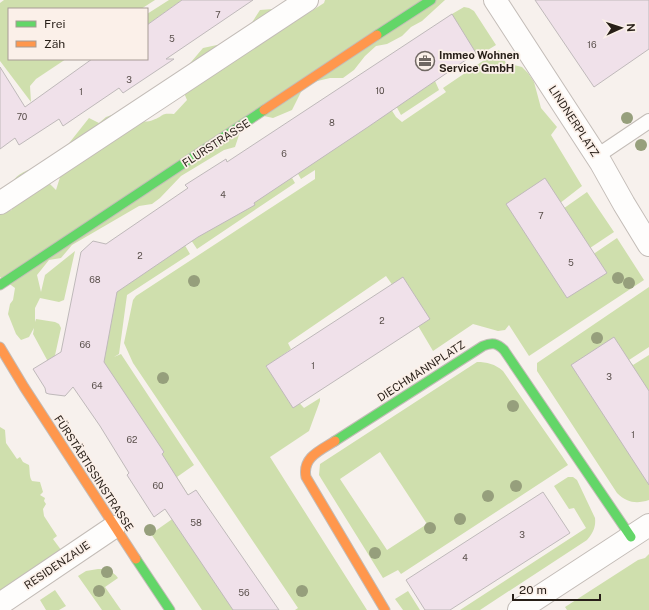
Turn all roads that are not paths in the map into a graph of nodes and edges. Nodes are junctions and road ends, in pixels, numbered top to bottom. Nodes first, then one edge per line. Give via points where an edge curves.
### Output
1 (307, 0) edge
2 (431, 0) edge
3 (495, 0) edge
4 (649, 121) edge
5 (596, 156) junction
6 (0, 203) edge
7 (649, 245) edge
8 (0, 285) edge
9 (0, 347) edge
10 (649, 525) edge
11 (114, 527) junction
12 (631, 537) junction
13 (0, 604) edge
14 (170, 610) edge
15 (384, 610) edge
16 (520, 610) edge

1 - 6 street
2 - 8 street, FLURSTRASSE
3 - 5 street, LINDNERPLATZ
4 - 5 lane
5 - 7 street, LINDNERPLATZ
9 - 11 street, FÜRSTÄBTISSINSTRASSE
10 - 12 street
11 - 13 street, RESIDENZAUE
11 - 14 street, FÜRSTÄBTISSINSTRASSE
12 - 15 street, DIECHMANNPLATZ via 504,350 496,343 490,342 312,456 305,465 306,477
12 - 16 street

